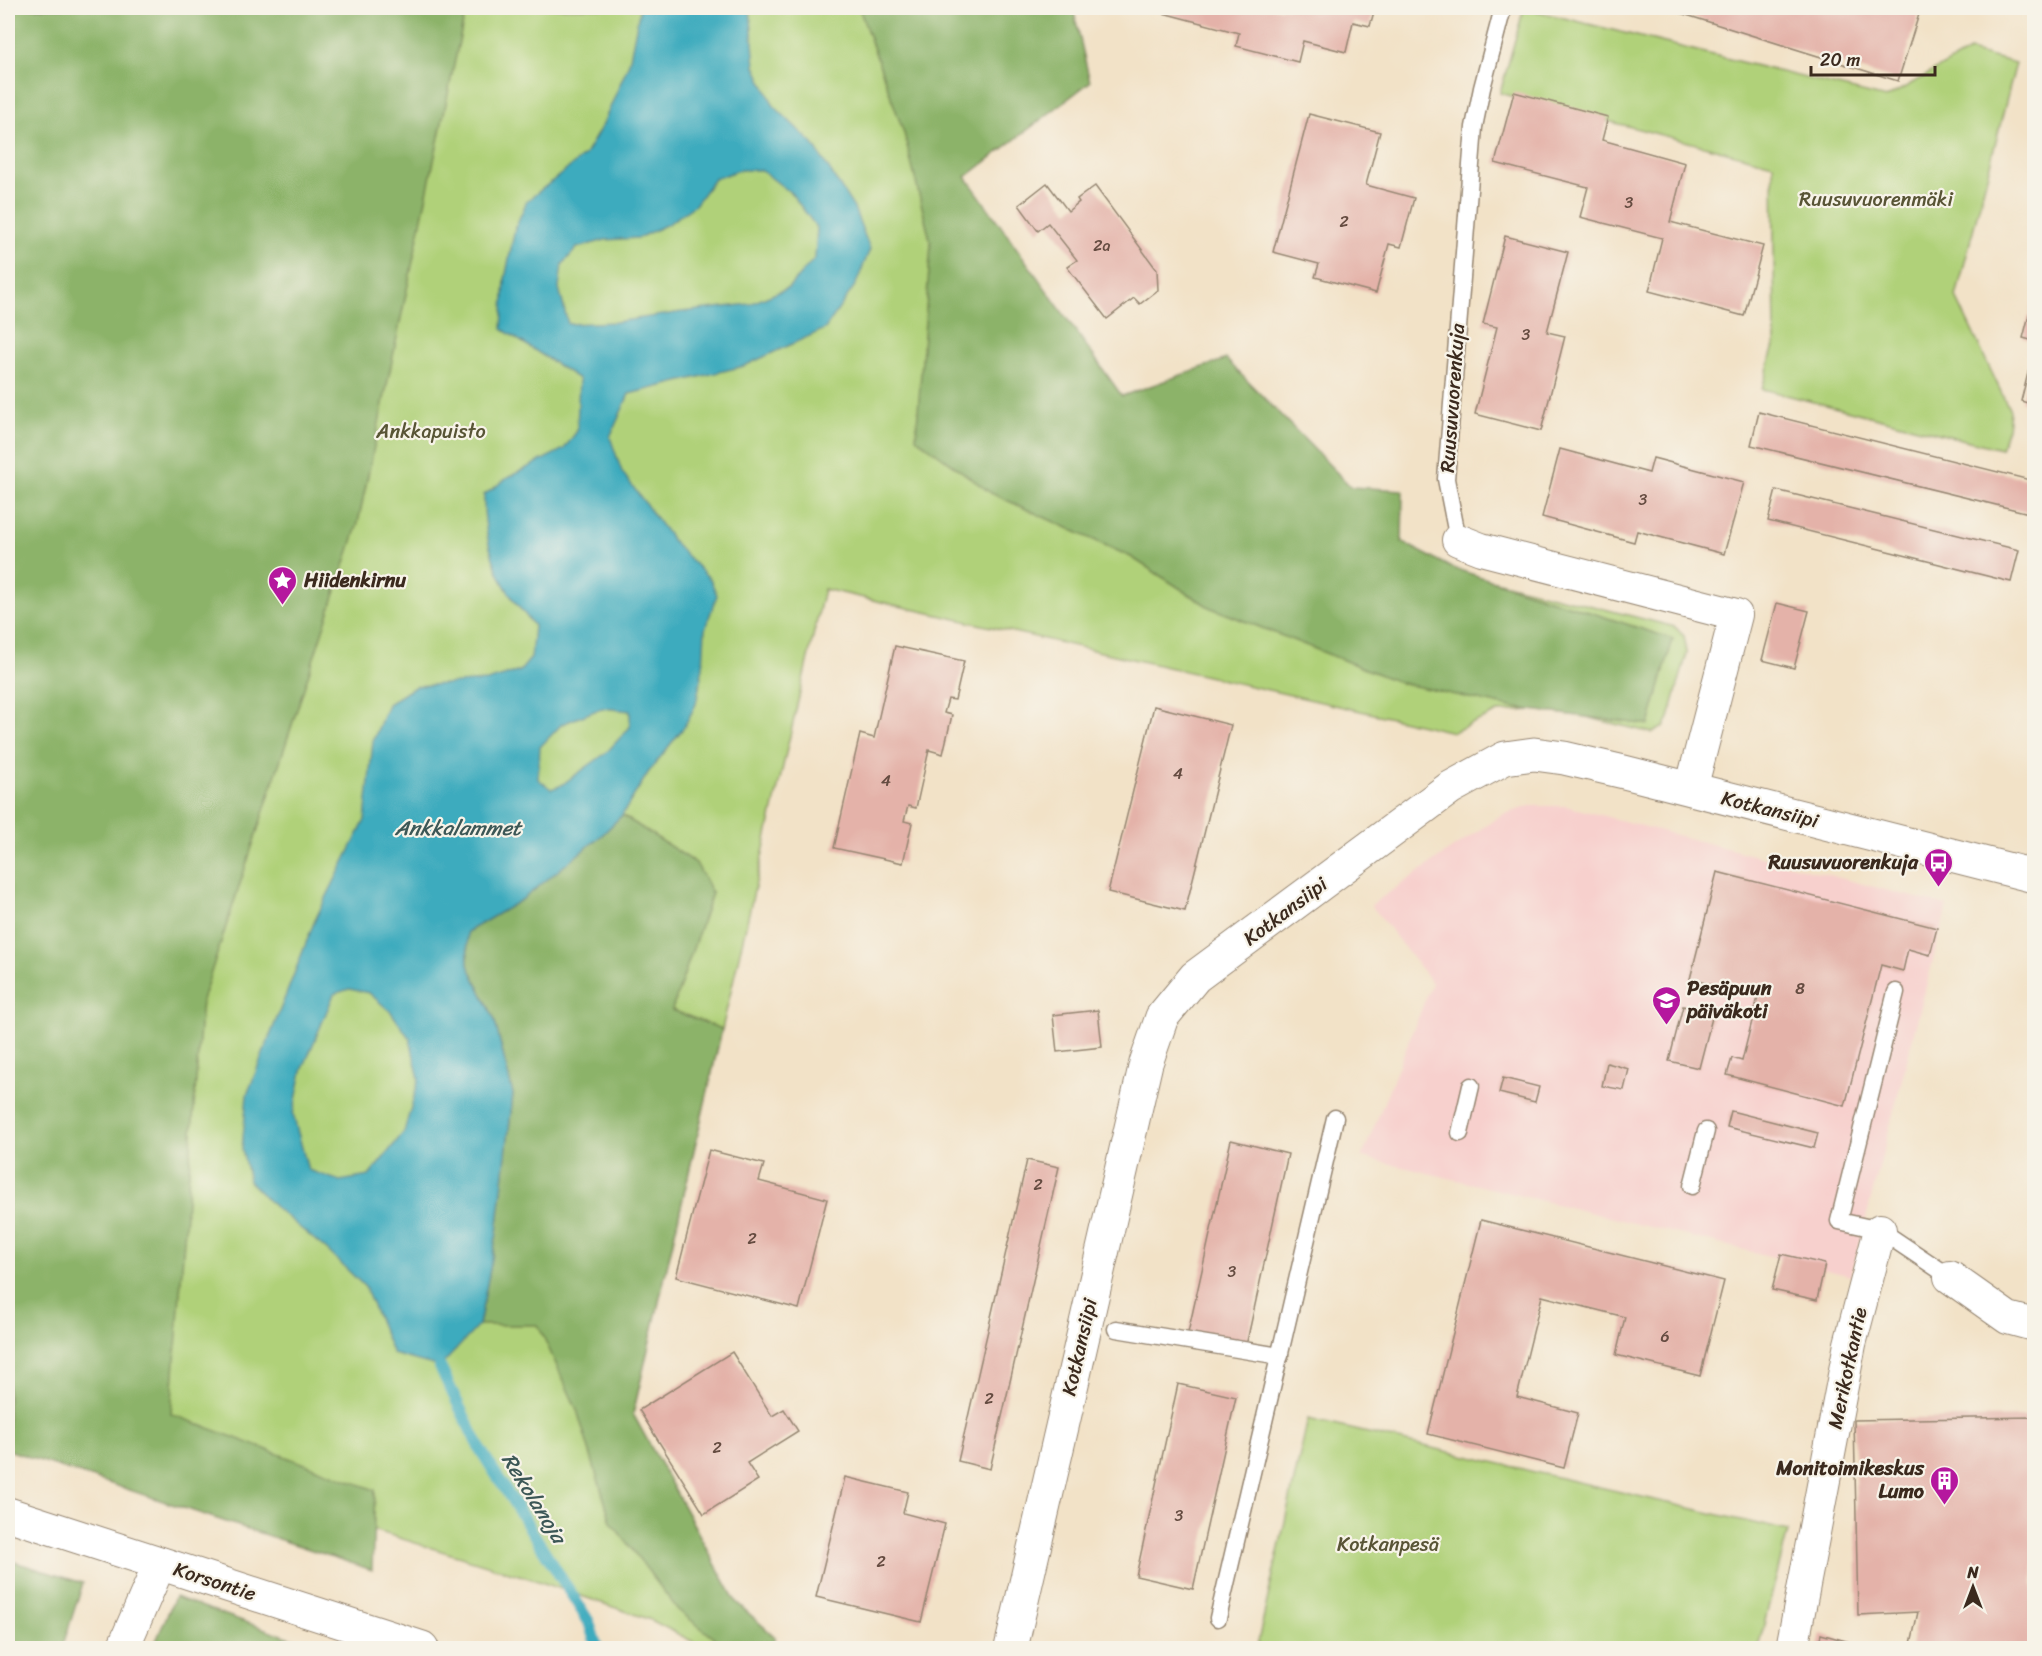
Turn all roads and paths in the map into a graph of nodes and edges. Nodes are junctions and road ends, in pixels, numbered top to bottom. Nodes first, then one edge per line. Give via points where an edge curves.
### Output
1 (1503, 8) edge
2 (1458, 540) joint
3 (1691, 789) junction
4 (2034, 876) edge
5 (1896, 992) dead end
6 (1471, 1086) dead end
7 (1335, 1118) dead end
8 (1706, 1131) dead end
9 (1460, 1133) dead end
10 (1692, 1186) dead end
11 (1880, 1230) junction
12 (1950, 1276) joint
13 (2034, 1325) edge
14 (1116, 1329) dead end
15 (1280, 1356) junction
16 (8, 1514) edge
17 (160, 1563) junction
18 (1218, 1618) dead end
19 (123, 1648) edge
20 (422, 1648) edge
21 (1011, 1648) edge
22 (1792, 1648) edge

1 - 2 lane, Ruusuvuorenkuja via 1474,127 1446,478
2 - 3 street, Ruusuvuorenkuja via 1736,615
3 - 4 main road, Kotkansiipi
3 - 21 main road, Kotkansiipi via 1564,758 1534,754 1505,758 1450,788 1195,977 1162,1017 1146,1063
5 - 11 lane via 1839,1221
6 - 9 lane
7 - 15 lane
8 - 10 lane
11 - 12 lane
11 - 22 street, Merikotkantie via 1850,1344
12 - 13 street via 2008,1318
14 - 15 lane
15 - 18 lane
16 - 17 main road, Korsontie
17 - 19 street
17 - 20 main road, Korsontie

